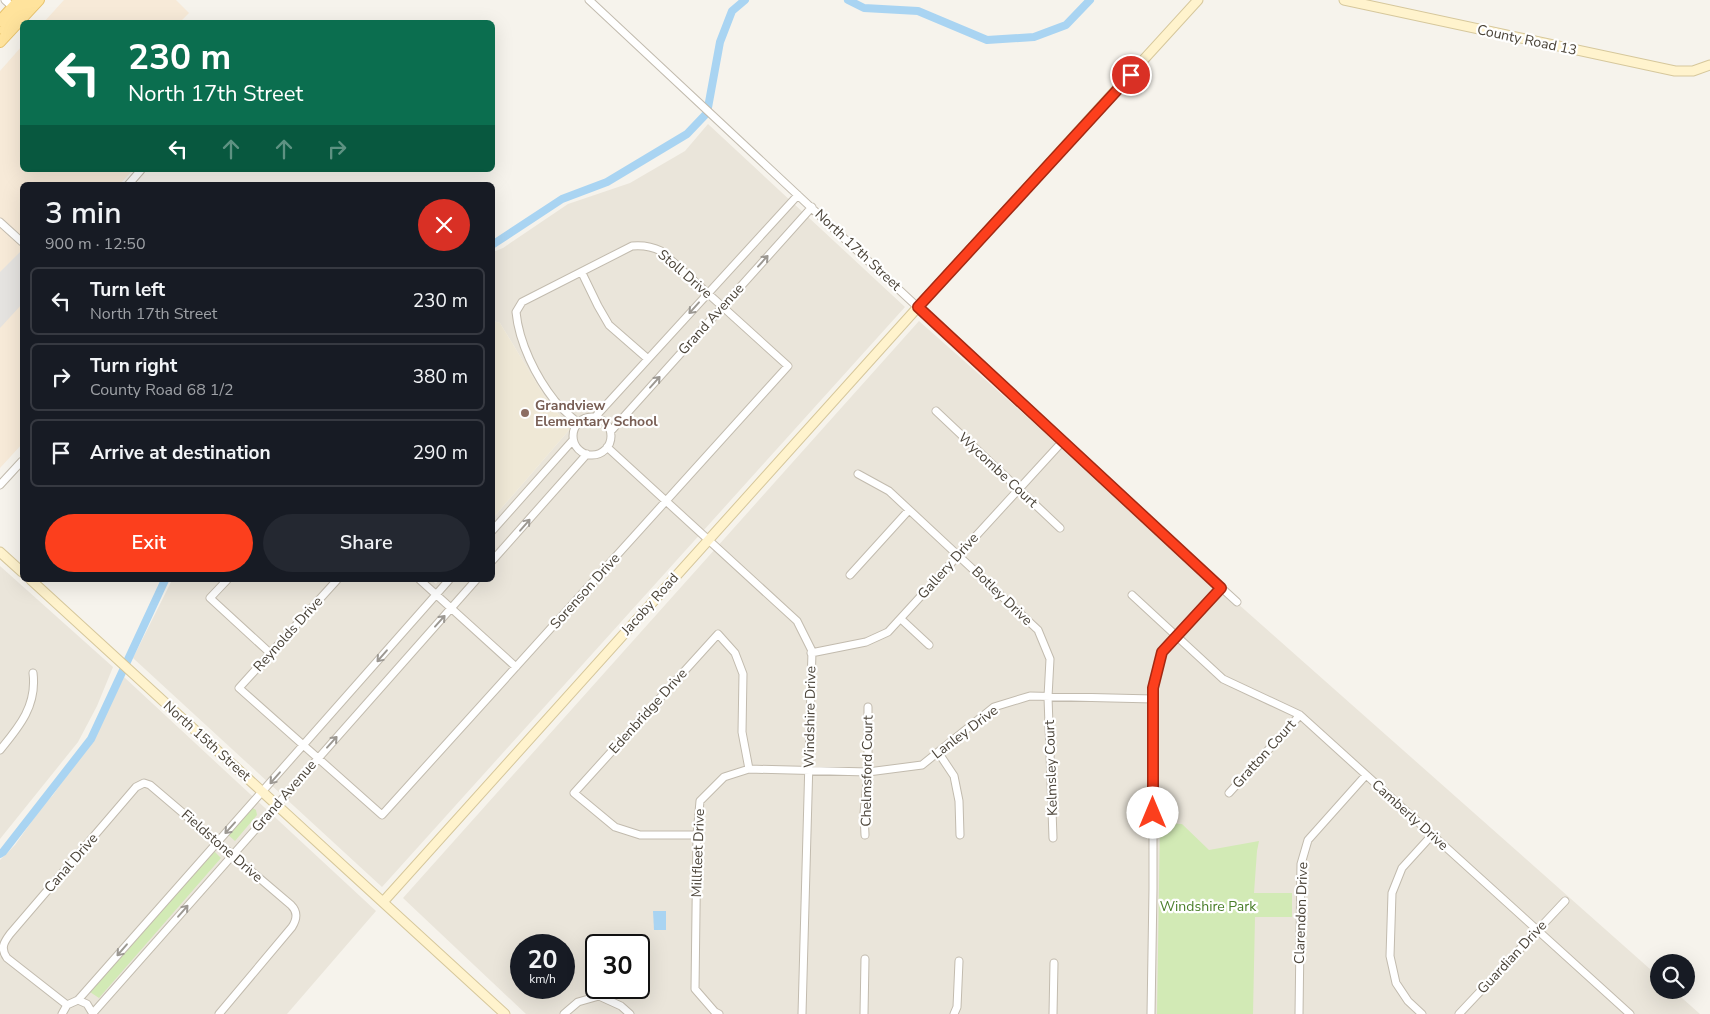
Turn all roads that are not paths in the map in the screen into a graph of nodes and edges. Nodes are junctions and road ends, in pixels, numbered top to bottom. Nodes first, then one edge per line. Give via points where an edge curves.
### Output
1 (28, 0) edge
2 (39, 0) edge
3 (589, 0) edge
4 (1198, 0) edge
5 (1344, 0) edge
6 (12, 2) edge
7 (26, 20) edge
8 (0, 21) edge
9 (20, 25) edge
10 (0, 34) edge
11 (0, 42) edge
12 (1710, 65) edge
13 (139, 172) edge
14 (131, 182) edge
15 (798, 195) junction
16 (812, 207) junction
17 (0, 222) edge
18 (20, 240) edge
19 (582, 273) junction
20 (708, 293) junction
21 (722, 306) junction
22 (918, 307) junction
23 (648, 359) junction
24 (788, 366) joint
25 (936, 411) dead end
26 (596, 416) junction
27 (578, 423) junction
28 (611, 431) junction
29 (573, 440) junction
30 (1062, 442) junction
31 (607, 447) junction
32 (587, 454) junction
33 (20, 463) edge
34 (858, 474) dead end
35 (0, 485) edge
36 (1019, 489) junction
37 (666, 502) junction
38 (909, 510) junction
39 (495, 528) edge
40 (1060, 528) dead end
41 (708, 540) junction
42 (0, 552) edge
43 (959, 555) junction
44 (495, 558) edge
45 (20, 570) edge
46 (850, 574) dead end
47 (33, 582) edge
48 (224, 582) edge
49 (335, 582) edge
50 (422, 582) edge
51 (447, 582) edge
52 (474, 582) edge
53 (1221, 588) junction
54 (436, 594) junction
55 (1132, 596) dead end
56 (1237, 602) dead end
57 (451, 608) junction
58 (901, 619) junction
59 (1176, 635) junction
60 (929, 645) dead end
61 (270, 653) junction
62 (812, 653) junction
63 (516, 667) junction
64 (33, 672) dead end
65 (1048, 697) junction
66 (1153, 699) junction
67 (868, 707) dead end
68 (1300, 714) junction
69 (303, 746) junction
70 (0, 750) edge
71 (938, 752) junction
72 (318, 759) junction
73 (748, 769) junction
74 (808, 772) junction
75 (868, 772) junction
76 (1366, 775) junction
77 (144, 783) joint
78 (262, 792) junction
79 (1229, 793) dead end
80 (277, 805) junction
81 (697, 835) junction
82 (865, 835) dead end
83 (960, 835) dead end
84 (1432, 835) junction
85 (1053, 838) dead end
86 (218, 842) junction
87 (232, 855) junction
88 (1565, 901) dead end
89 (383, 902) junction
90 (1538, 930) junction
91 (865, 959) dead end
92 (959, 962) dead end
93 (1054, 963) dead end
94 (78, 1000) junction
95 (67, 1005) junction
96 (62, 1014) edge
97 (93, 1014) edge
98 (219, 1014) edge
99 (505, 1014) edge
100 (564, 1014) edge
101 (630, 1014) edge
102 (719, 1014) edge
103 (802, 1014) edge
104 (864, 1014) edge
105 (954, 1014) edge
106 (1053, 1014) edge
107 (1151, 1014) edge
108 (1299, 1014) edge
109 (1422, 1014) edge
110 (1460, 1014) edge
111 (1630, 1014) edge

1 - 7 main road via 21,13
2 - 7 main road
3 - 15 street, North 17th Street
4 - 22 street, Jacoby Road
5 - 12 street, County Road 13 via 1675,71 1694,71
6 - 8 main road
6 - 10 main road via 12,20
9 - 11 main road
13 - 14 street
15 - 16 street, North 17th Street
15 - 20 street, Grand Avenue
21 -> 16 street, Grand Avenue
16 - 22 street, North 17th Street
17 - 18 street
19 - 20 street, Stoll Drive via 632,246 652,246
19 - 23 street via 609,325
19 - 27 street, Stoll Drive via 522,302 516,312 530,358 544,385 561,408
20 - 21 street, Stoll Drive
20 -> 23 street, Grand Avenue
21 - 24 street, Stoll Drive
28 -> 21 street, Grand Avenue
22 - 30 street, North 17th Street
22 - 41 street, Jacoby Road
23 - 26 street, Grand Avenue
24 - 37 street, Sorenson Drive
25 - 36 street, Wycombe Court
26 - 27 street via 585,417
26 - 28 street via 604,420
27 - 29 street via 573,430
28 - 31 street
29 - 32 street via 577,448
29 - 39 street
30 - 36 street, Gallery Drive
30 - 53 street, North 17th Street
31 - 32 street via 600,453
31 - 37 street, Windshire Drive
44 -> 32 street
33 - 35 street
34 - 38 street, Botley Drive via 889,491
36 - 40 street, Wycombe Court
36 - 43 street, Gallery Drive
37 - 41 street, Windshire Drive
37 - 63 street, Sorenson Drive
38 - 43 street, Botley Drive
38 - 46 street
41 - 62 street, Windshire Drive via 797,621
41 - 89 street, Jacoby Road
42 - 45 street
43 - 58 street, Gallery Drive
43 - 65 street, Botley Drive via 1038,630 1050,659
47 - 78 street, North 15th Street
48 - 61 street via 210,598
49 - 61 street, Reynolds Drive
50 - 54 street
51 - 54 street, Grand Avenue
52 - 57 street, Grand Avenue
53 - 56 street, North 17th Street
53 - 59 street
54 - 57 street
54 -> 69 street, Grand Avenue
55 - 59 street, Camberly Drive
57 - 63 street
72 -> 57 street, Grand Avenue
58 - 60 street
58 - 62 street, Gallery Drive via 888,632 866,642
59 - 66 street via 1162,652
59 - 68 street, Camberly Drive via 1223,679
61 - 69 street, Reynolds Drive via 239,688
62 - 74 street, Windshire Drive
63 - 72 street, Sorenson Drive via 382,815
64 - 70 street via 35,685 31,702 17,730
65 - 66 street, Lanley Drive
65 - 71 street, Lanley Drive via 1030,696 994,707
65 - 85 street, Kelmsley Court
66 - 107 street
67 - 75 street, Chelmsford Court
68 - 76 street, Camberly Drive
68 - 79 street, Gratton Court
69 - 72 street
69 -> 78 street, Grand Avenue
71 - 75 street, Lanley Drive via 922,765
71 - 83 street via 954,776
72 - 80 street, Grand Avenue
73 - 74 street, Millfleet Drive
73 - 81 street, Millfleet Drive via 724,777 700,801
73 - 81 street, Edenbridge Drive via 742,732 743,674 735,653 718,634 574,793 615,827 640,835
74 - 75 street, Lanley Drive
74 - 103 street, Windshire Drive
75 - 82 street, Chelmsford Court
76 - 84 street, Camberly Drive
76 - 108 street, Clarendon Drive via 1308,840 1301,864
77 - 86 street, Fieldstone Drive via 150,784
77 - 95 street, Canal Drive via 136,786 10,934 2,948 7,958
78 - 80 street, North 15th Street
78 -> 86 street, Grand Avenue
80 - 87 street, Grand Avenue
80 - 89 street, North 15th Street
81 - 102 street, Millfleet Drive via 695,989
84 - 90 street, Camberly Drive
84 - 109 street via 1402,868 1392,893 1390,956 1396,983
86 - 87 street, Fieldstone Drive
86 -> 94 street, Grand Avenue
97 -> 87 street, Grand Avenue
87 - 98 street, Fieldstone Drive via 291,905 296,914 292,927
88 - 90 street, Guardian Drive
89 - 99 street, North 15th Street
90 - 110 street, Guardian Drive
90 - 111 street, Camberly Drive
91 - 104 street
92 - 105 street
93 - 106 street
94 - 95 street
94 - 97 street via 87,1004
95 - 96 street
100 - 101 street via 578,1002 599,996

